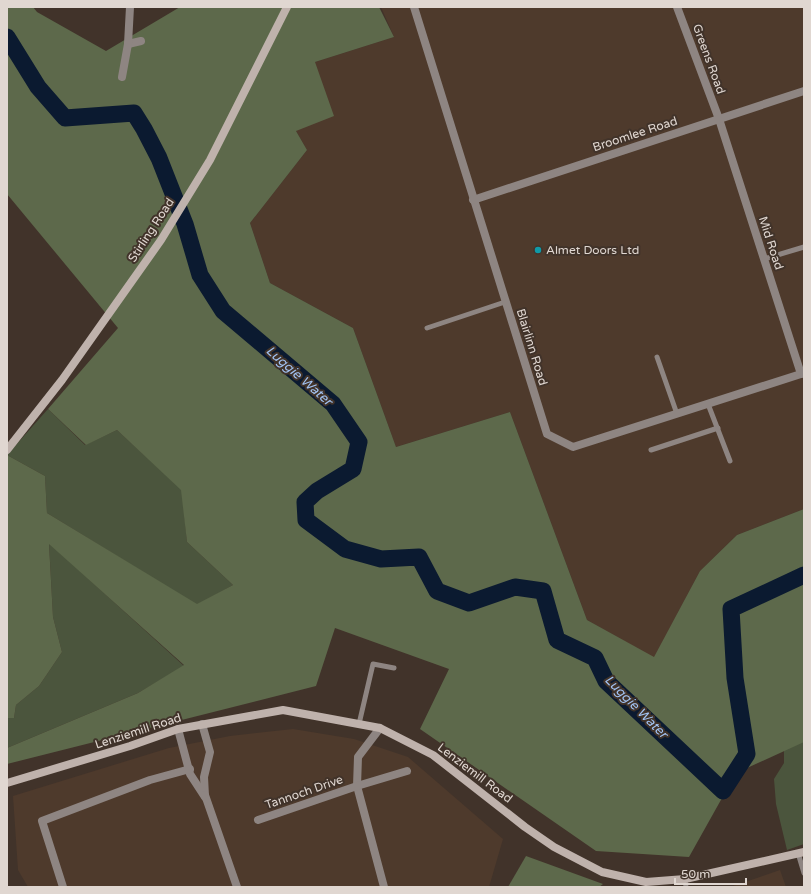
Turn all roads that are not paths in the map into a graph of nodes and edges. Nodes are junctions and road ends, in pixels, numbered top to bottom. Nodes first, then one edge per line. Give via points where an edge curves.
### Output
1 (130, 7) edge
2 (288, 7) edge
3 (414, 7) edge
4 (677, 7) edge
5 (141, 41) dead end
6 (128, 44) junction
7 (122, 77) dead end
8 (804, 92) edge
9 (719, 120) junction
10 (474, 200) junction
11 (804, 247) edge
12 (764, 259) junction
13 (505, 302) junction
14 (427, 328) dead end
15 (657, 357) dead end
16 (803, 373) edge
17 (708, 404) junction
18 (677, 414) junction
19 (718, 428) junction
20 (7, 450) edge
21 (652, 450) dead end
22 (730, 461) dead end
23 (394, 668) dead end
24 (202, 724) junction
25 (359, 724) junction
26 (380, 728) junction
27 (178, 729) junction
28 (190, 769) junction
29 (407, 771) dead end
30 (7, 783) edge
31 (357, 786) junction
32 (205, 795) junction
33 (258, 820) dead end
34 (801, 852) edge
35 (804, 873) edge
36 (686, 883) edge
37 (63, 887) edge
38 (237, 887) edge
39 (384, 887) edge

1 - 6 street
2 - 20 main road, Stirling Road via 210,160 161,240 62,380
3 - 10 street, Blairlinn Road
4 - 9 street, Greens Road
5 - 6 street
6 - 7 street
8 - 9 street, Broomlee Road
9 - 10 street, Broomlee Road
9 - 12 street, Mid Road
10 - 13 street, Blairlinn Road
11 - 12 lane
12 - 16 street, Mid Road
13 - 14 lane
13 - 18 street, Blairlinn Road via 547,434 573,447
15 - 18 lane
16 - 17 street, Blairlinn Road
17 - 18 street, Blairlinn Road
17 - 19 lane
19 - 21 lane
19 - 22 lane
23 - 25 lane via 373,664
24 - 25 main road, Lenziemill Road via 283,710
24 - 27 main road, Lenziemill Road
24 - 32 street via 210,752 204,777
25 - 26 main road, Lenziemill Road
26 - 31 street, Tannoch Drive via 358,757
26 - 36 main road, Lenziemill Road via 433,755 554,848 602,872 646,882
27 - 28 street
27 - 30 main road, Lenziemill Road
28 - 32 street via 190,774
28 - 37 street via 150,780 42,821
29 - 31 street, Tannoch Drive
31 - 33 street, Tannoch Drive
31 - 39 street, Tannoch Drive
32 - 38 street
34 - 35 lane
34 - 36 main road, Lenziemill Road

